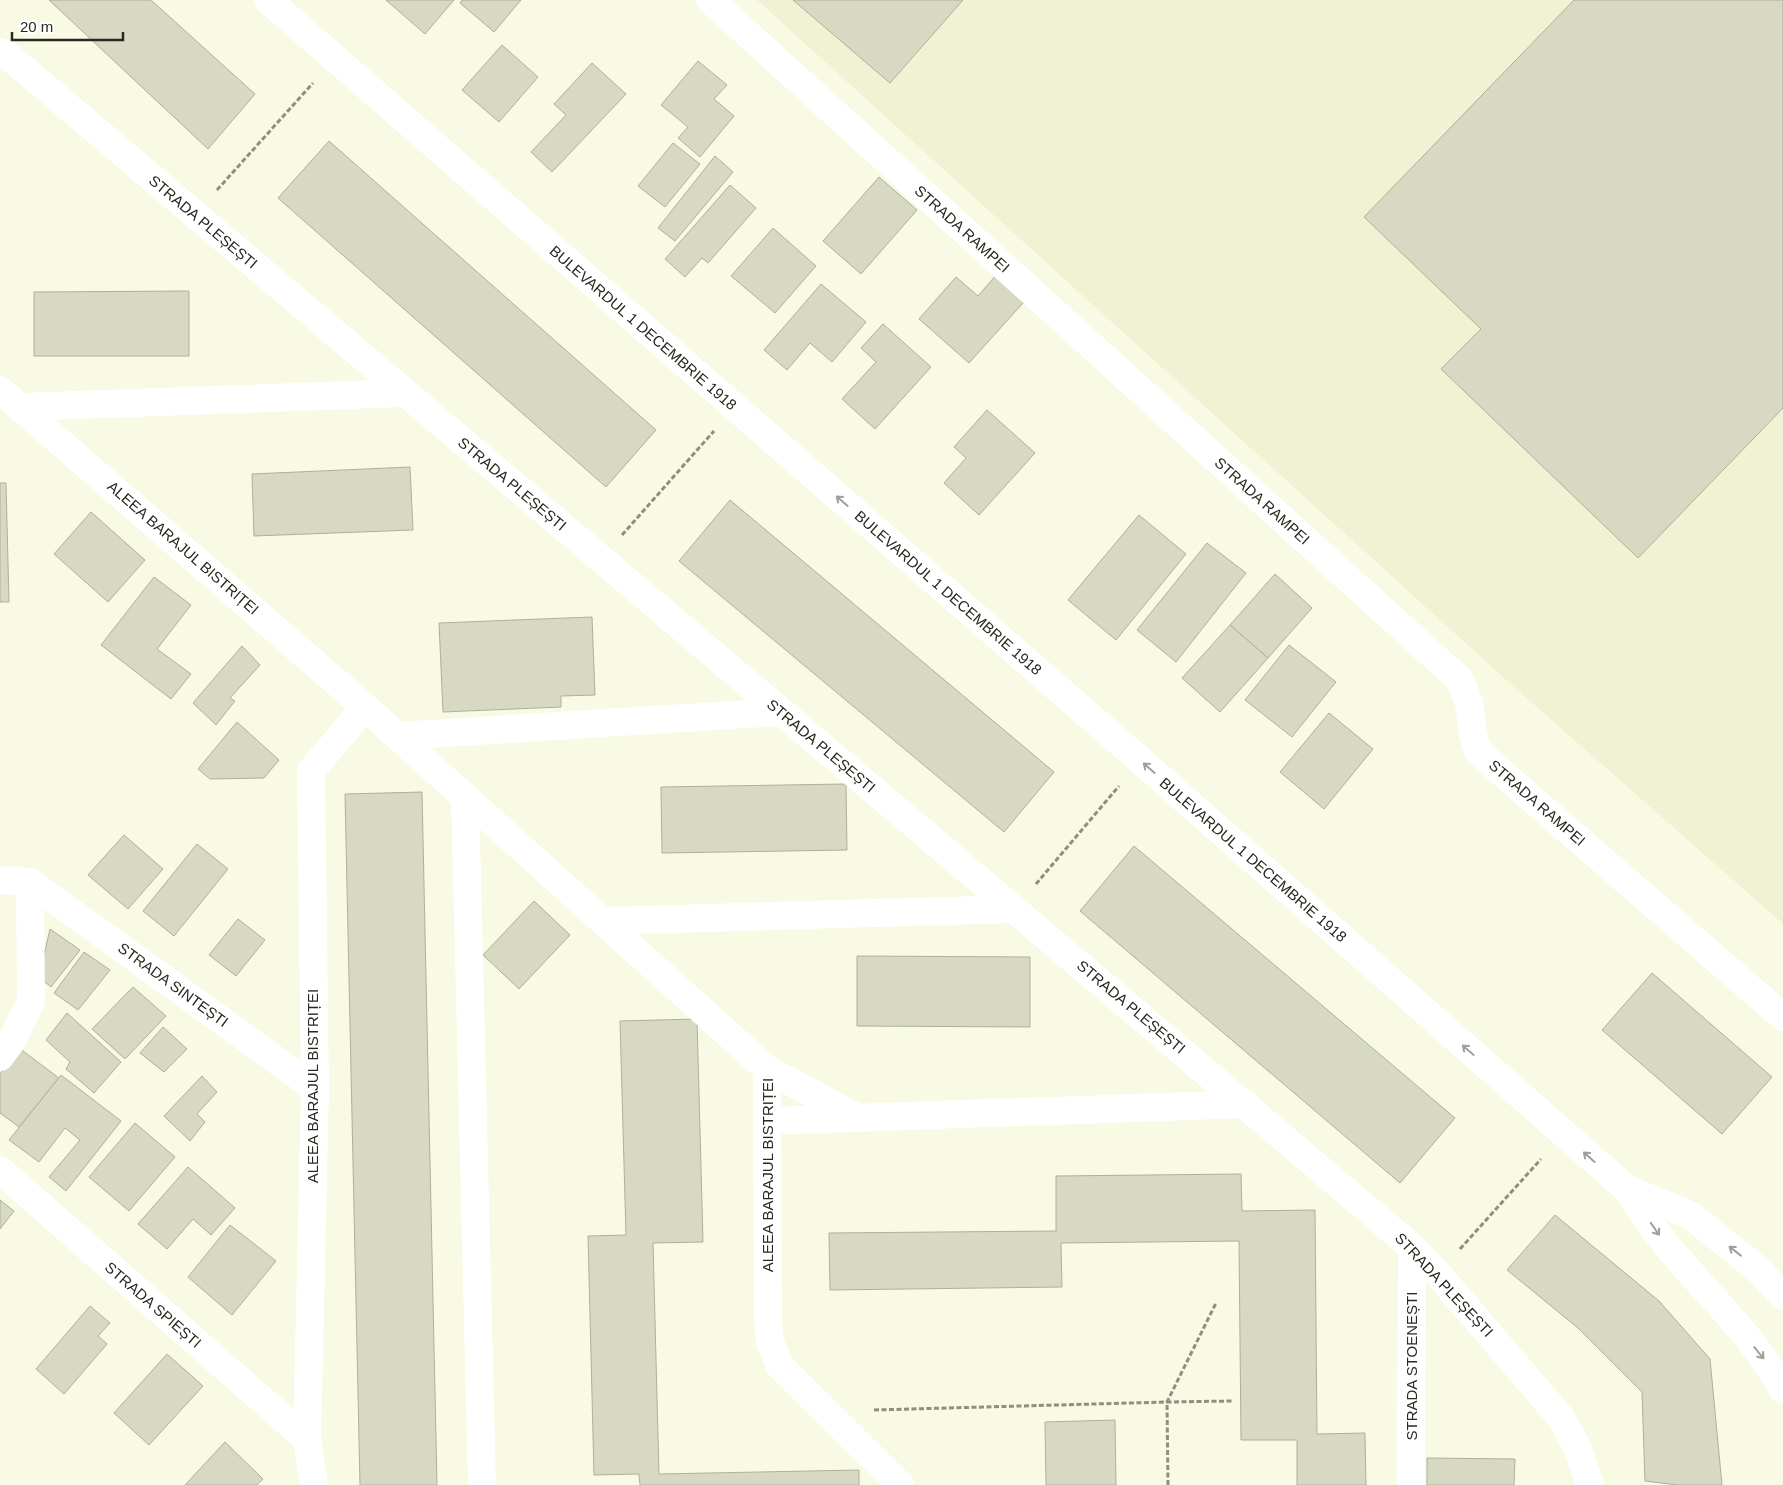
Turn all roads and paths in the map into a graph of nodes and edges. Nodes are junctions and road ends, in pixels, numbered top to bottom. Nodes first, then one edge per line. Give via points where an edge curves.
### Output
1 (268, 0) edge
2 (710, 0) edge
3 (0, 52) edge
4 (335, 58) junction
5 (194, 214) junction
6 (0, 390) edge
7 (405, 393) junction
8 (21, 407) junction
9 (735, 408) junction
10 (601, 559) junction
11 (365, 708) junction
12 (781, 712) junction
13 (397, 736) junction
14 (1140, 761) junction
15 (465, 796) junction
16 (0, 880) edge
17 (30, 882) junction
18 (1014, 909) junction
19 (603, 921) junction
20 (1783, 1017) edge
21 (0, 1057) edge
22 (767, 1069) junction
23 (315, 1088) junction
24 (1246, 1104) junction
25 (856, 1116) junction
26 (768, 1121) junction
27 (1564, 1135) junction
28 (0, 1170) edge
29 (1626, 1189) junction
30 (1412, 1246) junction
31 (1437, 1273) junction
32 (1772, 1276) edge
33 (1783, 1296) edge
34 (1216, 1303) dead end
35 (1783, 1390) edge
36 (1234, 1401) dead end
37 (1167, 1402) junction
38 (826, 1412) junction
39 (307, 1439) junction
40 (314, 1485) edge
41 (482, 1485) edge
42 (900, 1485) edge
43 (1168, 1485) edge
44 (1411, 1485) edge
45 (1590, 1485) edge

1 - 4 street, BULEVARDUL 1 DECEMBRIE 1918
2 - 20 street, STRADA RAMPEI via 1460,680 1469,702 1478,752
3 - 5 street, STRADA PLEȘEȘTI
4 - 5 path
4 - 9 street, BULEVARDUL 1 DECEMBRIE 1918
5 - 7 street, STRADA PLEȘEȘTI
6 - 8 street, ALEEA BARAJUL BISTRIȚEI
7 - 8 street
7 - 10 street, STRADA PLEȘEȘTI
8 - 11 street, ALEEA BARAJUL BISTRIȚEI
9 - 10 path
14 -> 9 street, BULEVARDUL 1 DECEMBRIE 1918
10 - 12 street, STRADA PLEȘEȘTI
11 - 13 street, ALEEA BARAJUL BISTRIȚEI
11 - 23 street, ALEEA BARAJUL BISTRIȚEI via 311,772
12 - 13 street
12 - 18 street, STRADA PLEȘEȘTI
13 - 15 street, ALEEA BARAJUL BISTRIȚEI
14 - 18 path
27 -> 14 street, BULEVARDUL 1 DECEMBRIE 1918
15 - 19 street, ALEEA BARAJUL BISTRIȚEI
15 - 41 street
16 - 17 street
17 - 21 street via 31,1001
17 - 23 street, STRADA SINTEȘTI
18 - 19 street
18 - 24 street, STRADA PLEȘEȘTI
19 - 22 street, ALEEA BARAJUL BISTRIȚEI
22 - 25 street
22 - 26 street, ALEEA BARAJUL BISTRIȚEI
23 - 39 street, ALEEA BARAJUL BISTRIȚEI
24 - 25 street
24 - 30 street, STRADA PLEȘEȘTI
25 - 26 street
26 - 38 street, ALEEA BARAJUL BISTRIȚEI via 770,1342 780,1366
29 -> 27 street, BULEVARDUL 1 DECEMBRIE 1918
27 - 31 path
28 - 39 street, STRADA SPIEȘTI
32 -> 29 street, BULEVARDUL 1 DECEMBRIE 1918 via 1690,1215
29 -> 35 street, BULEVARDUL 1 DECEMBRIE 1918 via 1668,1247 1772,1369
30 - 31 street, STRADA PLEȘEȘTI
30 - 44 street, STRADA STOENEȘTI
31 - 45 street, STRADA PLEȘEȘTI via 1562,1419 1578,1449
32 - 33 street, BULEVARDUL 1 DECEMBRIE 1918
34 - 37 path
36 - 37 path
37 - 38 path
37 - 43 path
38 - 42 street, ALEEA BARAJUL BISTRIȚEI
39 - 40 street, ALEEA BARAJUL BISTRIȚEI

